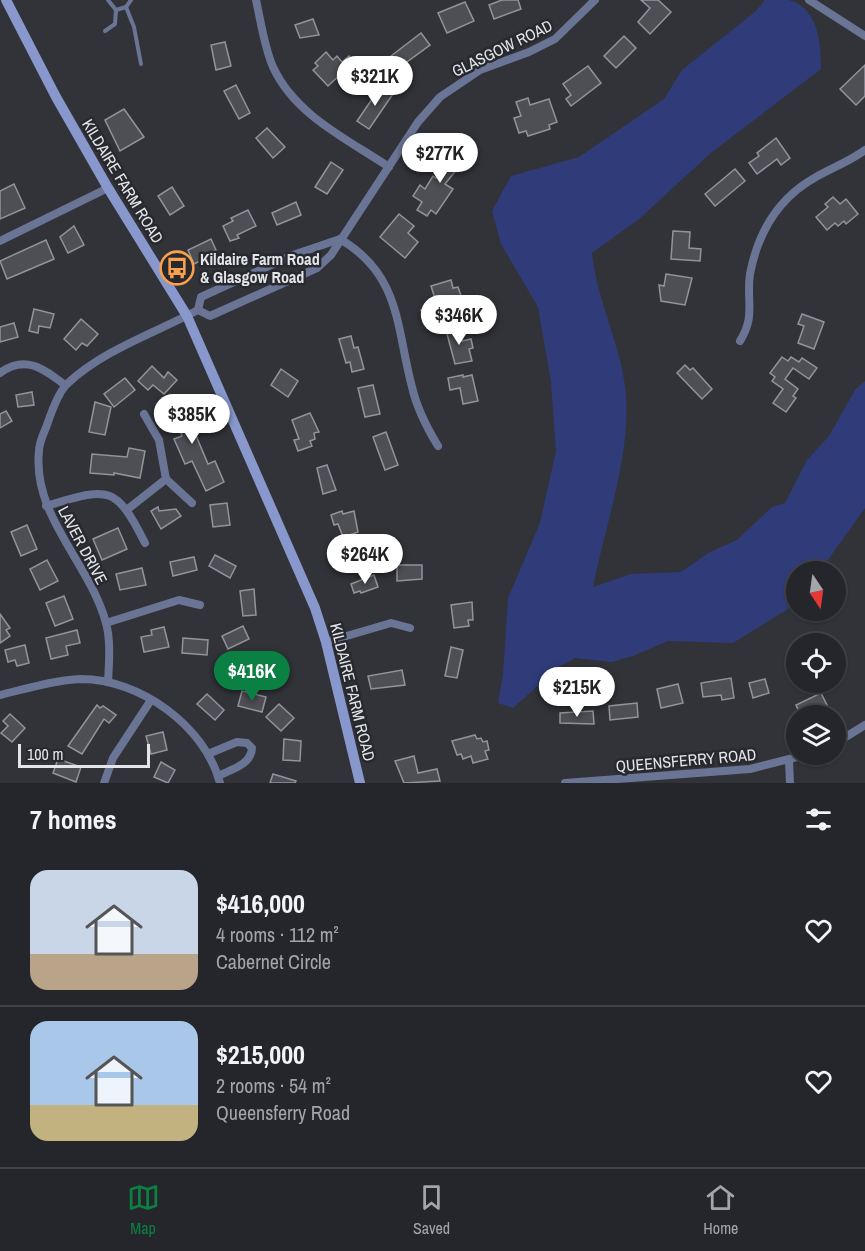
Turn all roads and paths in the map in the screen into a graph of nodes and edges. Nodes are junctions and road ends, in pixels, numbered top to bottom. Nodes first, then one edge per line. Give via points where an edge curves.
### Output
1 (6, 0) edge
2 (108, 0) edge
3 (132, 0) edge
4 (256, 0) edge
5 (596, 0) edge
6 (809, 0) edge
7 (126, 7) junction
8 (116, 10) junction
9 (105, 31) dead end
10 (865, 36) edge
11 (141, 64) dead end
12 (865, 150) edge
13 (389, 167) junction
14 (108, 188) junction
15 (340, 239) junction
16 (0, 241) edge
17 (198, 310) junction
18 (187, 316) junction
19 (740, 341) dead end
20 (0, 373) edge
21 (65, 385) junction
22 (144, 414) dead end
23 (438, 446) dead end
24 (166, 479) junction
25 (192, 503) dead end
26 (46, 506) junction
27 (128, 509) junction
28 (145, 543) dead end
29 (200, 605) dead end
30 (106, 623) junction
31 (410, 628) dead end
32 (326, 642) junction
33 (108, 682) junction
34 (0, 695) edge
35 (151, 700) junction
36 (865, 725) edge
37 (846, 737) edge
38 (208, 754) junction
39 (786, 762) edge
40 (789, 765) edge
41 (220, 779) edge
42 (104, 783) edge
43 (360, 783) edge
44 (565, 783) edge
45 (790, 783) edge

1 - 14 main road, KILDAIRE FARM ROAD
2 - 8 lane
3 - 7 lane
4 - 13 street via 271,61 292,97 320,122
5 - 13 street, GLASGOW ROAD via 555,39 454,85 429,108
6 - 10 street
7 - 8 lane
7 - 11 lane
8 - 9 lane via 115,24
12 - 19 street via 800,187 769,221 757,244 749,282 749,324
13 - 15 street, GLASGOW ROAD
14 - 16 street
14 - 18 main road, KILDAIRE FARM ROAD
15 - 17 street, GLASGOW ROAD via 293,255 201,297
15 - 17 street, GLASGOW ROAD via 324,262 301,276 210,316
15 - 23 street via 371,263 386,284 394,302 417,405
17 - 18 street, GLASGOW ROAD
18 - 21 street, LAVER DRIVE via 100,360
18 - 32 main road, KILDAIRE FARM ROAD via 302,575
20 - 21 street via 11,364 28,364 44,369
21 - 26 street, LAVER DRIVE via 39,450
22 - 24 street via 159,441
24 - 25 street
24 - 27 street
26 - 27 street via 99,493 116,498
26 - 30 street, LAVER DRIVE via 89,581
27 - 28 street
29 - 30 street via 179,600
30 - 33 street, LAVER DRIVE
31 - 32 street via 391,623
32 - 43 main road, KILDAIRE FARM ROAD
33 - 34 street via 56,682
33 - 35 street
35 - 38 street via 178,718
35 - 42 street via 113,758
36 - 37 street
38 - 41 street
38 - 41 street via 237,742 252,748 246,762
39 - 44 street, QUEENSFERRY ROAD via 750,769
40 - 45 street

